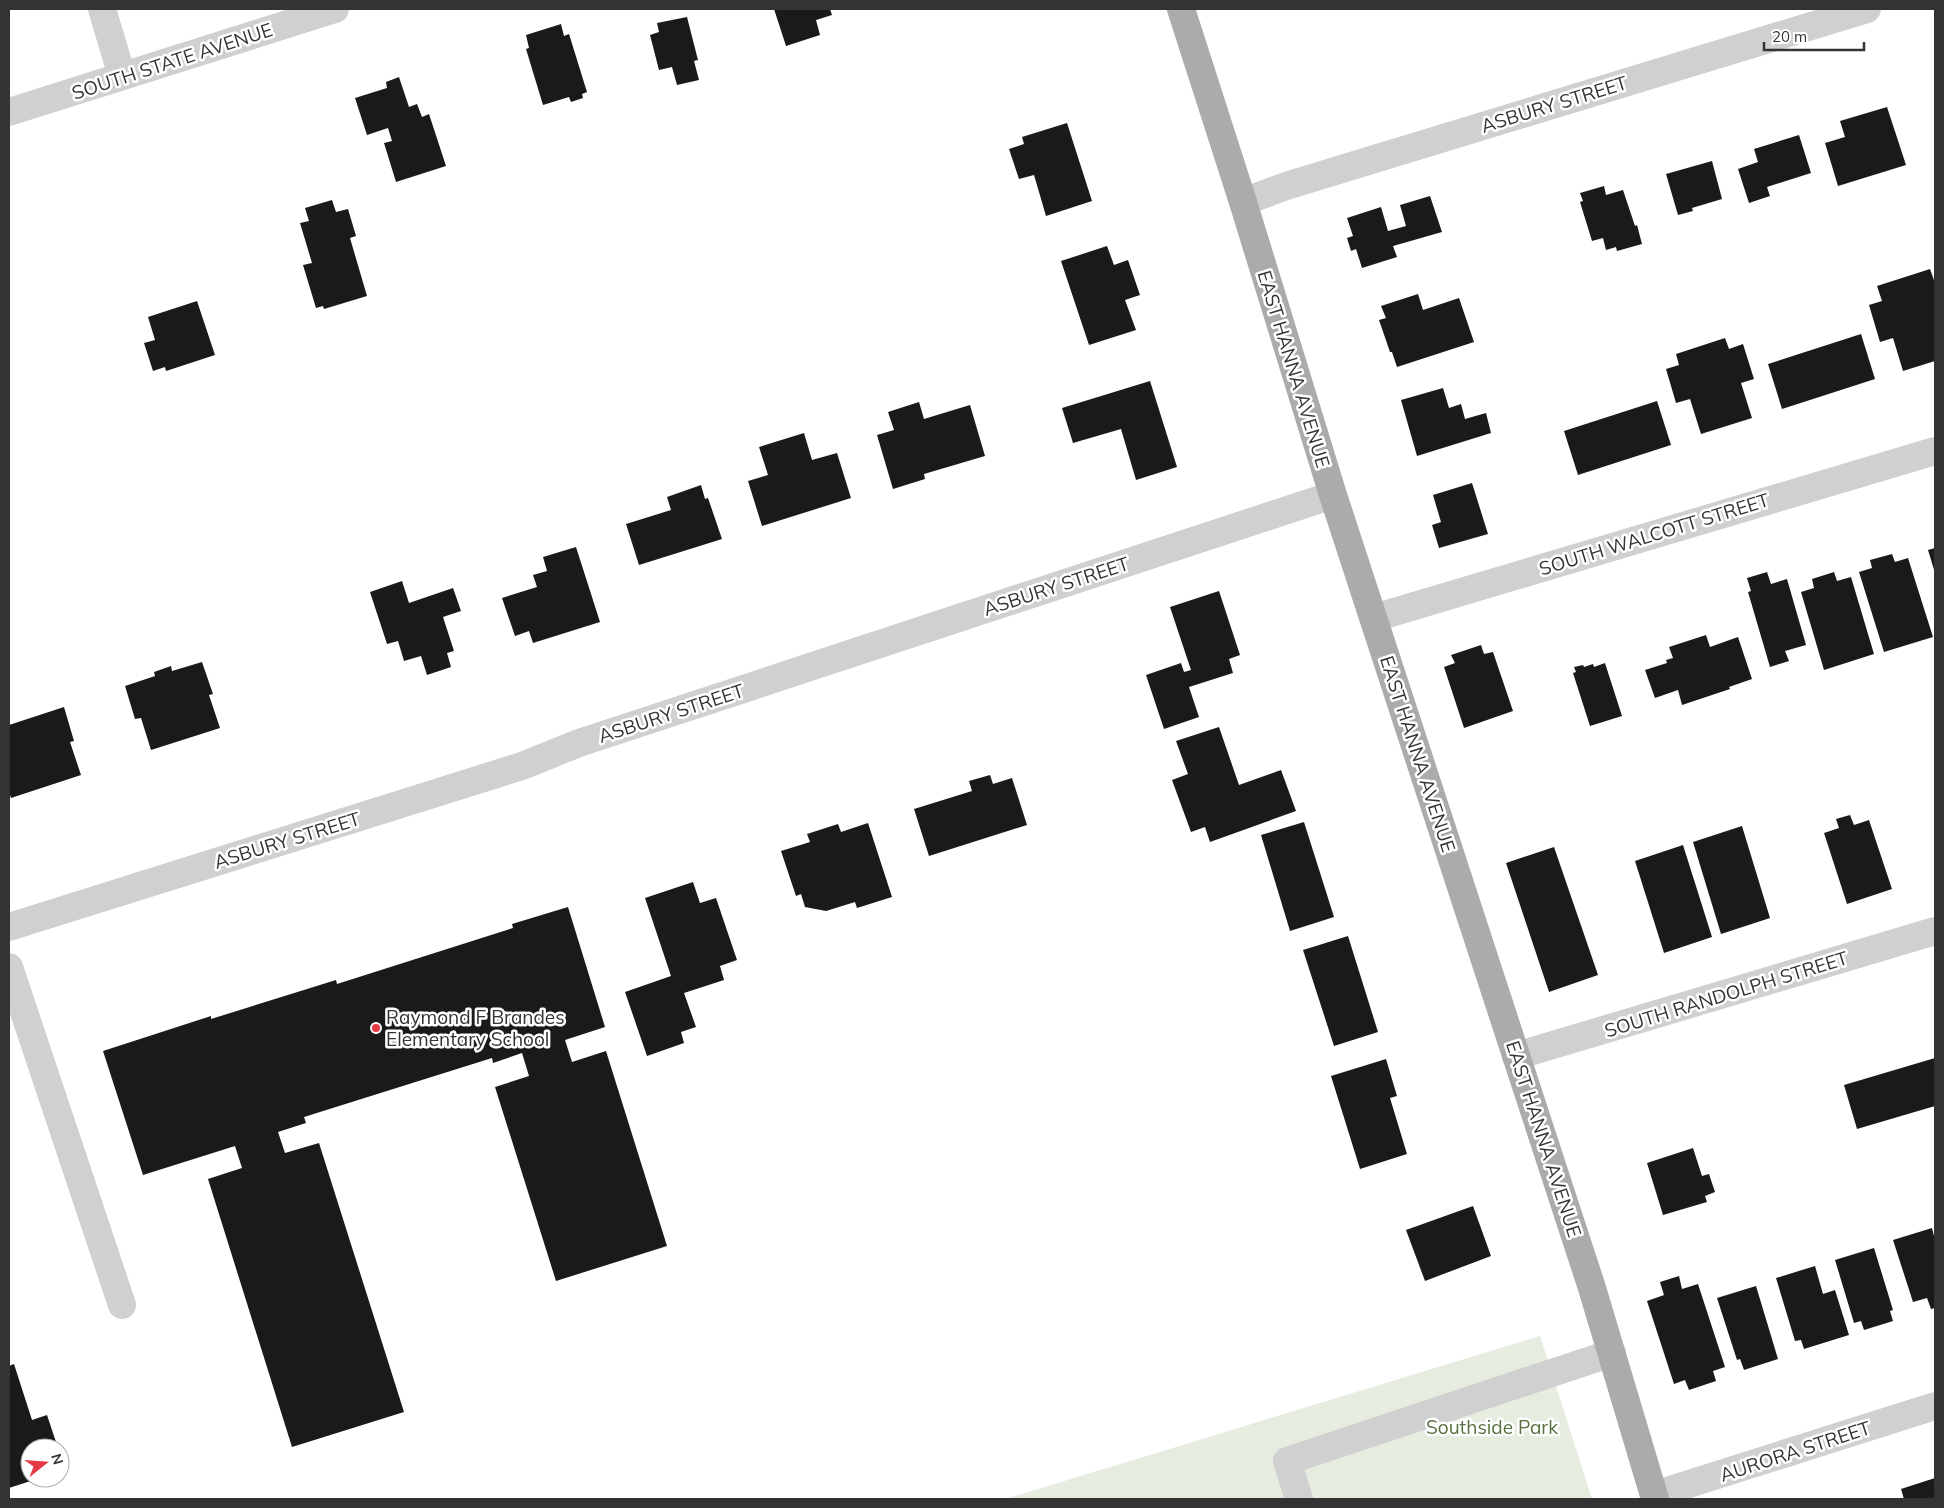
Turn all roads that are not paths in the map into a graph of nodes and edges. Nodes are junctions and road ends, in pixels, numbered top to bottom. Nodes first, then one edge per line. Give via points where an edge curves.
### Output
1 (102, 9) edge
2 (335, 9) edge
3 (1181, 9) edge
4 (1867, 9) edge
5 (122, 76) junction
6 (9, 112) edge
7 (1243, 202) junction
8 (1935, 451) edge
9 (1332, 495) junction
10 (1374, 618) junction
11 (9, 927) edge
12 (1935, 931) edge
13 (9, 967) edge
14 (1516, 1056) junction
15 (122, 1305) dead end
16 (1612, 1353) junction
17 (1935, 1406) edge
18 (1655, 1497) edge
19 (1298, 1499) edge

1 - 5 street
2 - 5 street, SOUTH STATE AVENUE
3 - 7 main road, EAST HANNA AVENUE
4 - 7 street, ASBURY STREET via 1290,184
5 - 6 street, SOUTH STATE AVENUE
7 - 9 main road, EAST HANNA AVENUE
8 - 10 street, SOUTH WALCOTT STREET
9 - 10 main road, EAST HANNA AVENUE
9 - 11 street, ASBURY STREET via 579,743 522,766
10 - 14 main road, EAST HANNA AVENUE
12 - 14 street, SOUTH RANDOLPH STREET
13 - 15 street
14 - 16 main road, EAST HANNA AVENUE
16 - 18 main road, EAST HANNA AVENUE
16 - 19 street via 1287,1461
17 - 18 street, AURORA STREET

